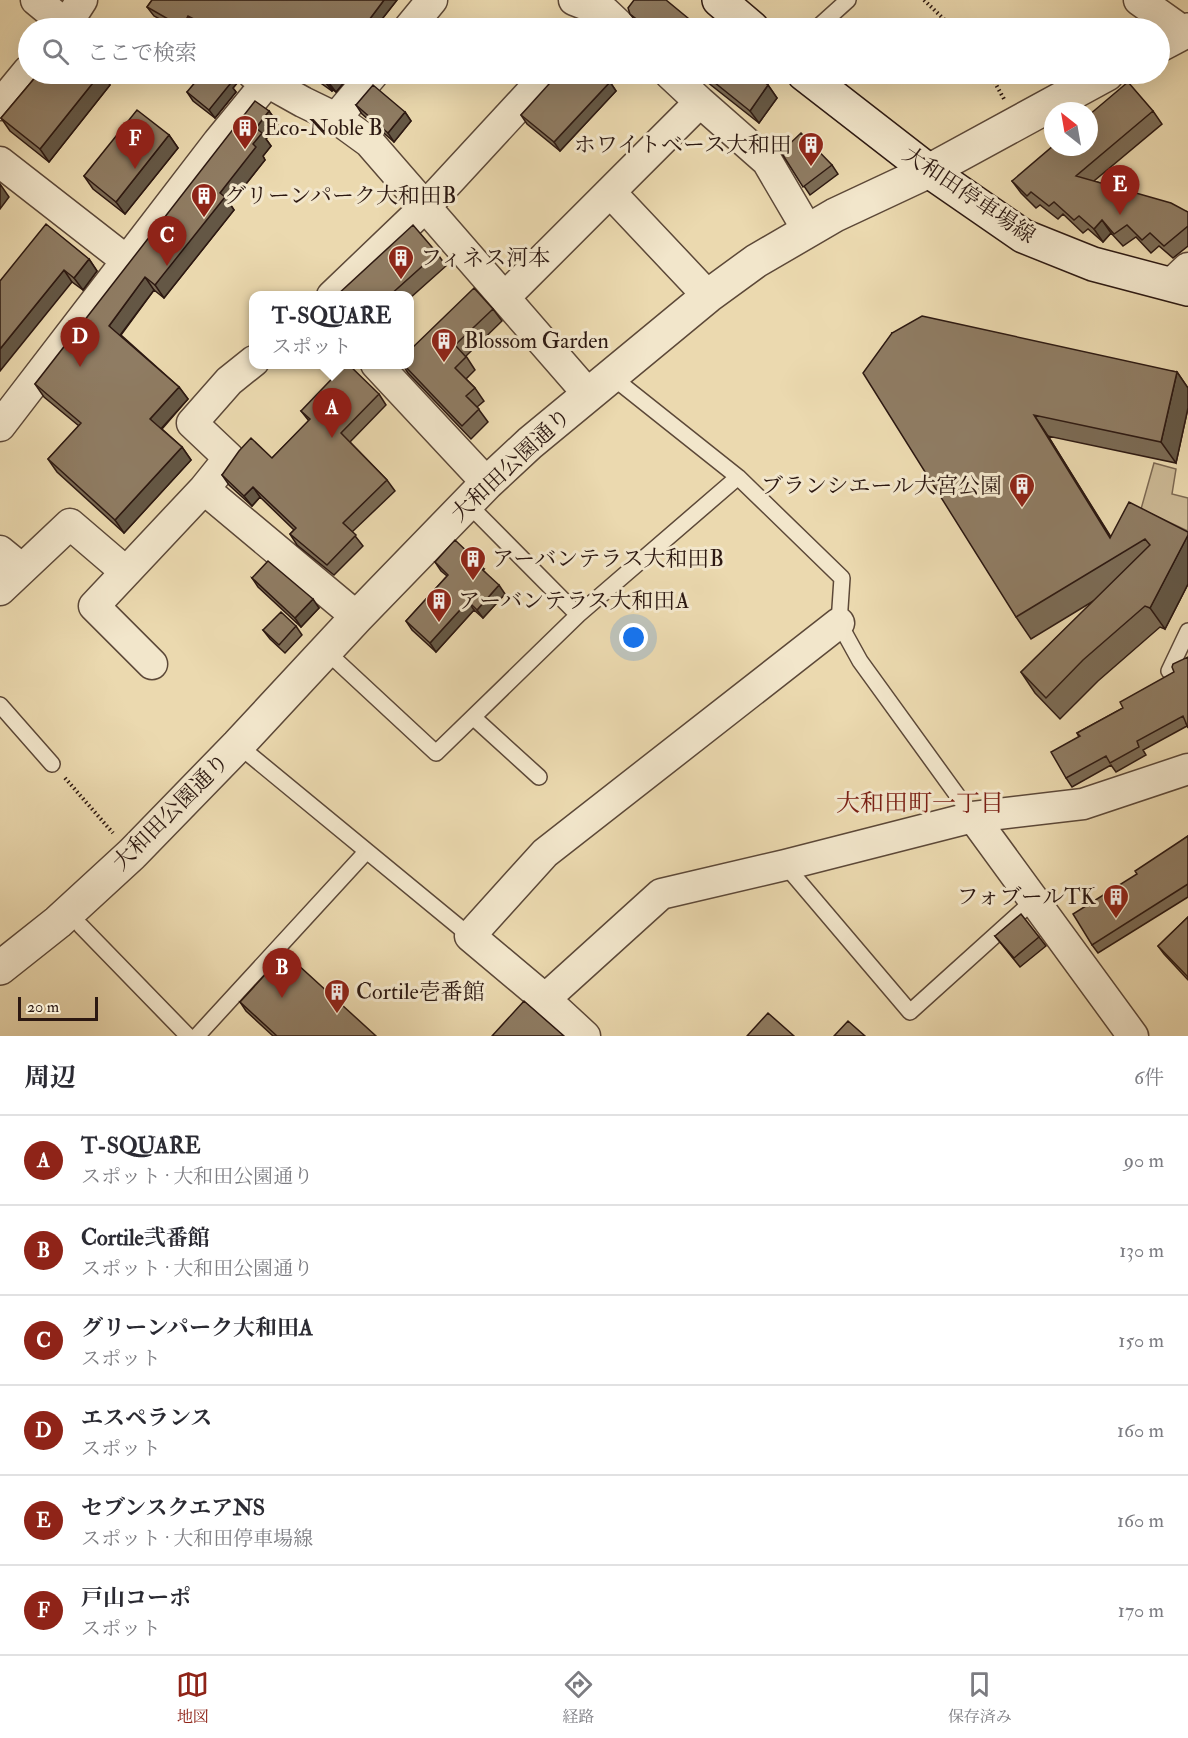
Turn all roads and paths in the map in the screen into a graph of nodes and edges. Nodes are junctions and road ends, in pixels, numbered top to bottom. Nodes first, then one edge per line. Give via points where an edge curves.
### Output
1 (36, 0) edge
2 (82, 0) edge
3 (432, 0) edge
4 (574, 0) edge
5 (719, 0) edge
6 (848, 0) edge
7 (924, 0) edge
8 (1139, 0) edge
9 (608, 17) edge
10 (56, 18) edge
11 (72, 18) edge
12 (417, 18) edge
13 (740, 18) edge
14 (828, 18) edge
15 (943, 18) edge
16 (1159, 18) edge
17 (18, 83) edge
18 (255, 84) edge
19 (272, 84) edge
20 (365, 84) edge
21 (539, 84) edge
22 (681, 84) edge
23 (817, 84) edge
24 (1089, 84) edge
25 (700, 102) junction
26 (0, 105) edge
27 (336, 118) junction
28 (0, 162) edge
29 (929, 171) junction
30 (610, 192) junction
31 (426, 206) junction
32 (808, 231) junction
33 (127, 261) junction
34 (1182, 281) edge
35 (337, 291) edge
36 (505, 297) junction
37 (708, 297) junction
38 (249, 365) edge
39 (380, 369) edge
40 (600, 386) junction
41 (0, 426) edge
42 (738, 477) junction
43 (204, 489) junction
44 (477, 493) junction
45 (11, 560) edge
46 (126, 572) junction
47 (0, 590) edge
48 (578, 615) junction
49 (357, 617) junction
50 (839, 624) junction
51 (1188, 631) edge
52 (326, 651) junction
53 (152, 664) dead end
54 (1169, 670) dead end
55 (0, 705) edge
56 (473, 717) junction
57 (238, 745) junction
58 (52, 764) joint
59 (1188, 769) edge
60 (539, 777) dead end
61 (974, 817) junction
62 (366, 852) junction
63 (132, 854) junction
64 (785, 866) junction
65 (1033, 901) junction
66 (81, 926) dead end
67 (470, 936) junction
68 (0, 968) edge
69 (545, 999) junction
70 (188, 1036) edge
71 (197, 1036) edge
72 (585, 1036) edge
73 (1133, 1036) edge

1 - 10 street
2 - 11 street
3 - 12 street
4 - 9 street
5 - 13 street
6 - 14 lane
7 - 15 path
8 - 16 street
17 - 26 street
18 - 33 street
19 - 27 street
20 - 27 street
21 - 31 street
22 - 25 street
23 - 29 street, 大和田停車場線
24 - 29 street, 大和田公園通り
25 - 30 street
25 - 32 street via 767,161
27 - 31 street via 369,142
28 - 33 street
29 - 32 street, 大和田公園通り
29 - 34 street, 大和田停車場線 via 1023,236 1093,264
30 - 36 street
30 - 37 street
31 - 35 street
31 - 36 street
32 - 37 street, 大和田公園通り via 756,261
33 - 41 street
36 - 40 street
37 - 40 street, 大和田公園通り
38 - 43 street via 229,381 192,423 229,459
39 - 44 street
40 - 42 lane
40 - 44 street, 大和田公園通り
42 - 48 lane
42 - 50 lane via 842,578
43 - 46 street
43 - 49 street
44 - 48 lane
44 - 49 street, 大和田公園通り
45 - 46 street via 70,524
45 - 47 street
46 - 53 street via 94,606
48 - 56 lane
49 - 52 street, 大和田公園通り
50 - 61 lane via 861,661
50 - 67 street via 545,853
51 - 54 lane
52 - 56 lane via 436,753
52 - 57 street, 大和田公園通り
55 - 58 lane
56 - 60 lane
57 - 62 lane
57 - 63 street, 大和田公園通り
58 - 63 path
59 - 61 street via 1083,804
61 - 64 street
61 - 65 street
62 - 67 lane
62 - 71 lane
63 - 68 street, 大和田公園通り via 58,922
64 - 65 lane via 910,1012
64 - 69 street via 661,894
65 - 73 street
66 - 70 lane
67 - 69 street
69 - 72 street

